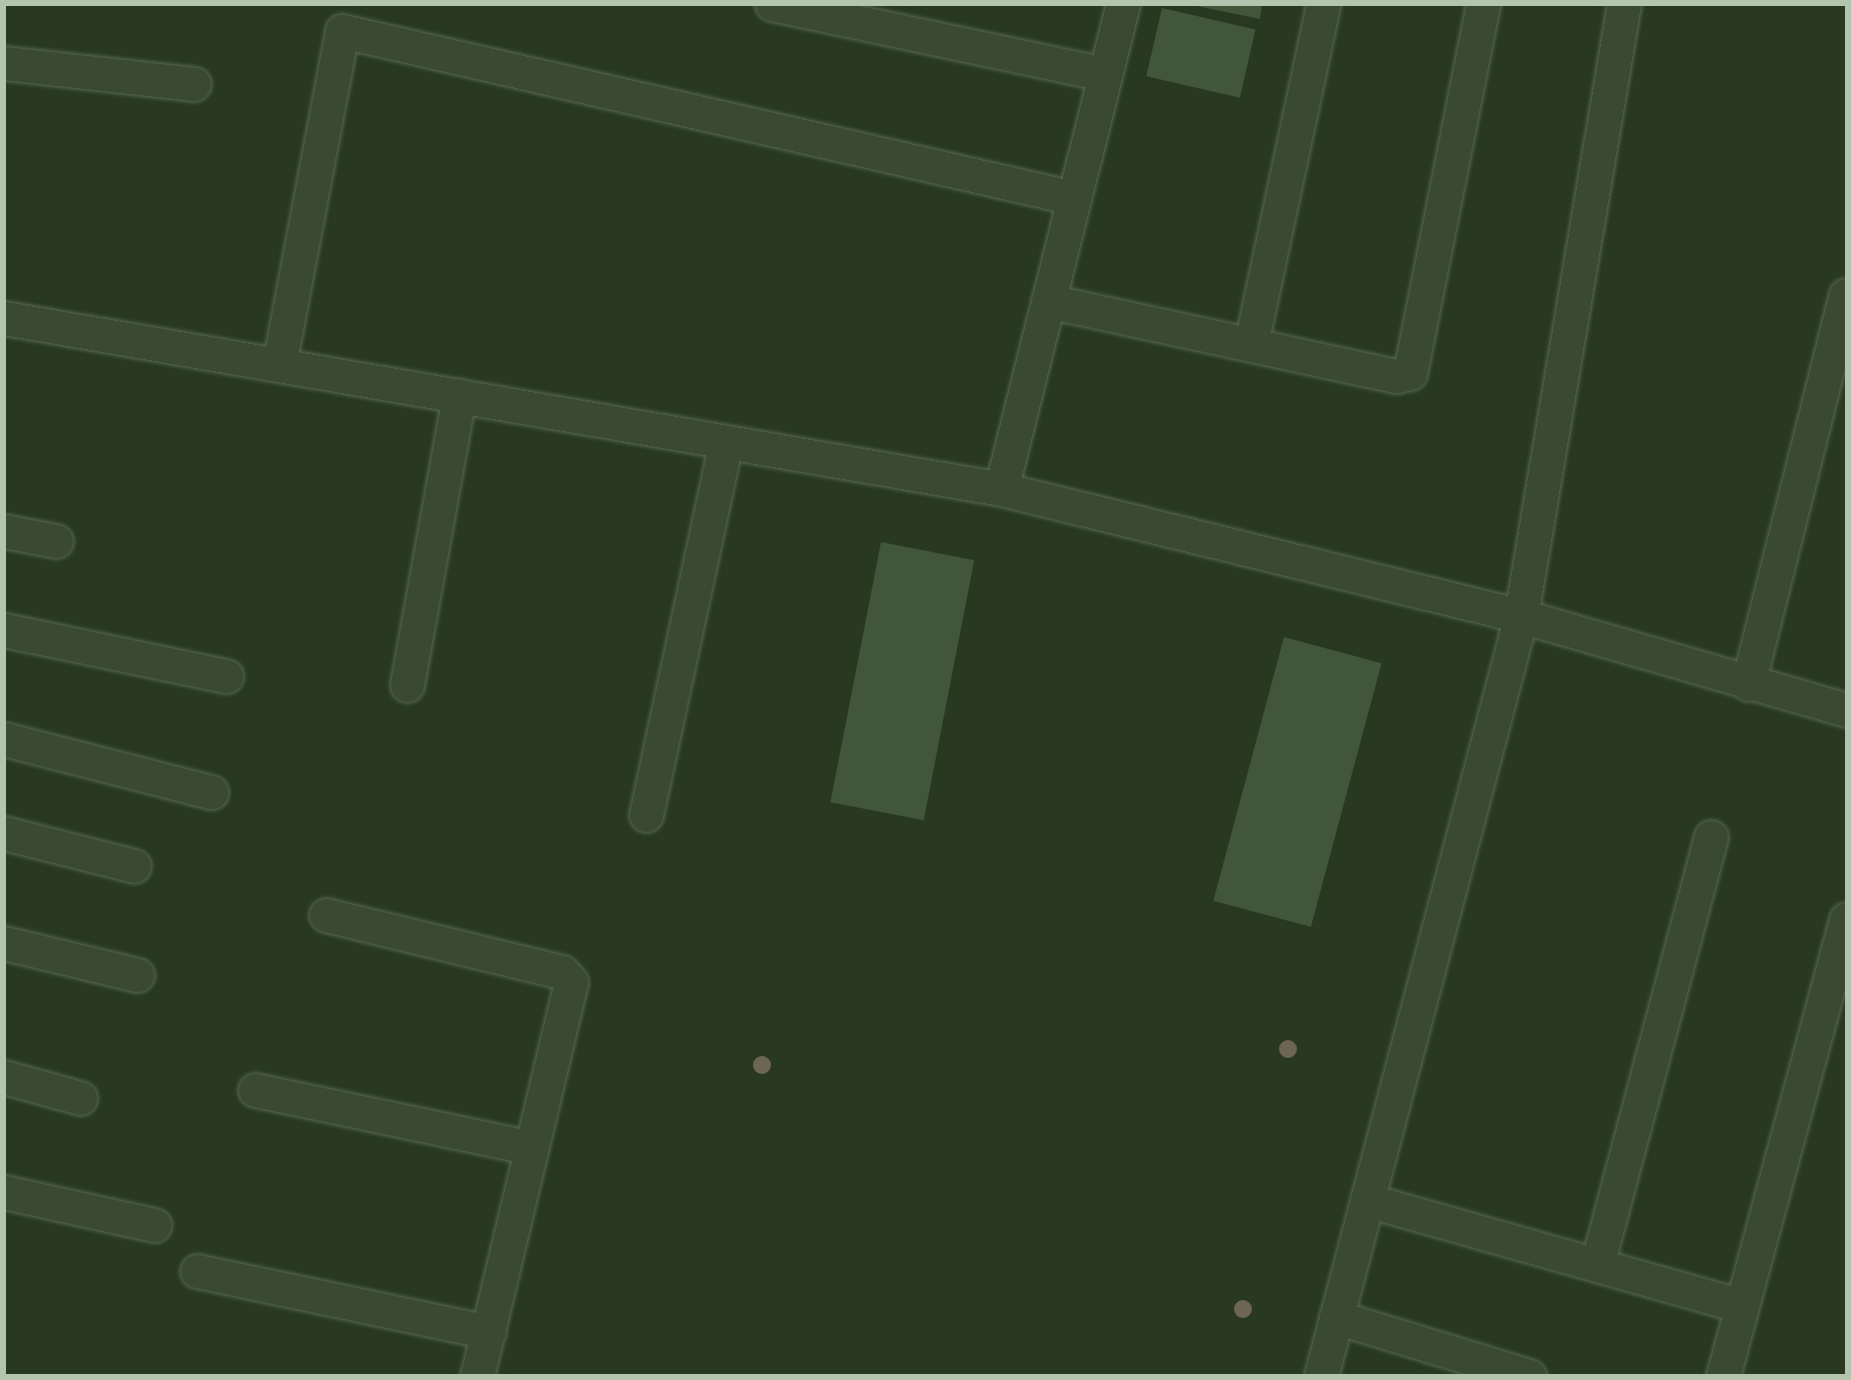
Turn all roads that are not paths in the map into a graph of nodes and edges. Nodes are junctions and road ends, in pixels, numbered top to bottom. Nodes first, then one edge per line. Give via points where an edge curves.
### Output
1 (772, 4) edge
2 (1123, 4) edge
3 (1323, 4) edge
4 (1483, 4) edge
5 (1624, 4) edge
6 (345, 18) edge
7 (4, 63) edge
8 (1106, 74) junction
9 (194, 84) dead end
10 (1074, 198) junction
11 (1846, 295) edge
12 (1048, 301) junction
13 (4, 318) edge
14 (1251, 344) junction
15 (279, 365) junction
16 (459, 396) junction
17 (726, 442) junction
18 (1001, 489) junction
19 (4, 531) edge
20 (56, 542) dead end
21 (1521, 616) junction
22 (4, 630) edge
23 (226, 676) dead end
24 (1748, 684) junction
25 (407, 685) dead end
26 (1846, 710) edge
27 (4, 739) edge
28 (212, 792) dead end
29 (646, 815) dead end
30 (4, 833) edge
31 (1711, 837) dead end
32 (134, 866) dead end
33 (326, 915) dead end
34 (1846, 919) edge
35 (4, 943) edge
36 (137, 975) dead end
37 (4, 1077) edge
38 (255, 1090) dead end
39 (80, 1098) dead end
40 (529, 1148) junction
41 (4, 1192) edge
42 (1367, 1200) junction
43 (154, 1225) dead end
44 (1597, 1265) junction
45 (196, 1271) dead end
46 (1741, 1306) junction
47 (1336, 1317) junction
48 (489, 1332) junction
49 (477, 1376) edge
50 (1320, 1376) edge
51 (1530, 1376) edge
52 (1723, 1376) edge

1 - 8 street
2 - 8 street
3 - 14 street
4 - 14 street via 1410,373 1396,376
5 - 21 street
6 - 10 street
6 - 15 street
7 - 9 street
8 - 10 street
10 - 12 street
11 - 24 street
12 - 14 street
12 - 18 street
13 - 15 street
15 - 16 street
16 - 17 street
16 - 25 street
17 - 18 street
17 - 29 street
18 - 21 street
19 - 20 street
21 - 24 street
21 - 42 street
22 - 23 street
24 - 26 street
27 - 28 street
30 - 32 street
31 - 44 street
33 - 40 street via 562,972 571,982
34 - 46 street
35 - 36 street
37 - 39 street
38 - 40 street
40 - 48 street
41 - 43 street
42 - 44 street
42 - 47 street
44 - 46 street
45 - 48 street
46 - 52 street
47 - 50 street
47 - 51 street
48 - 49 street

